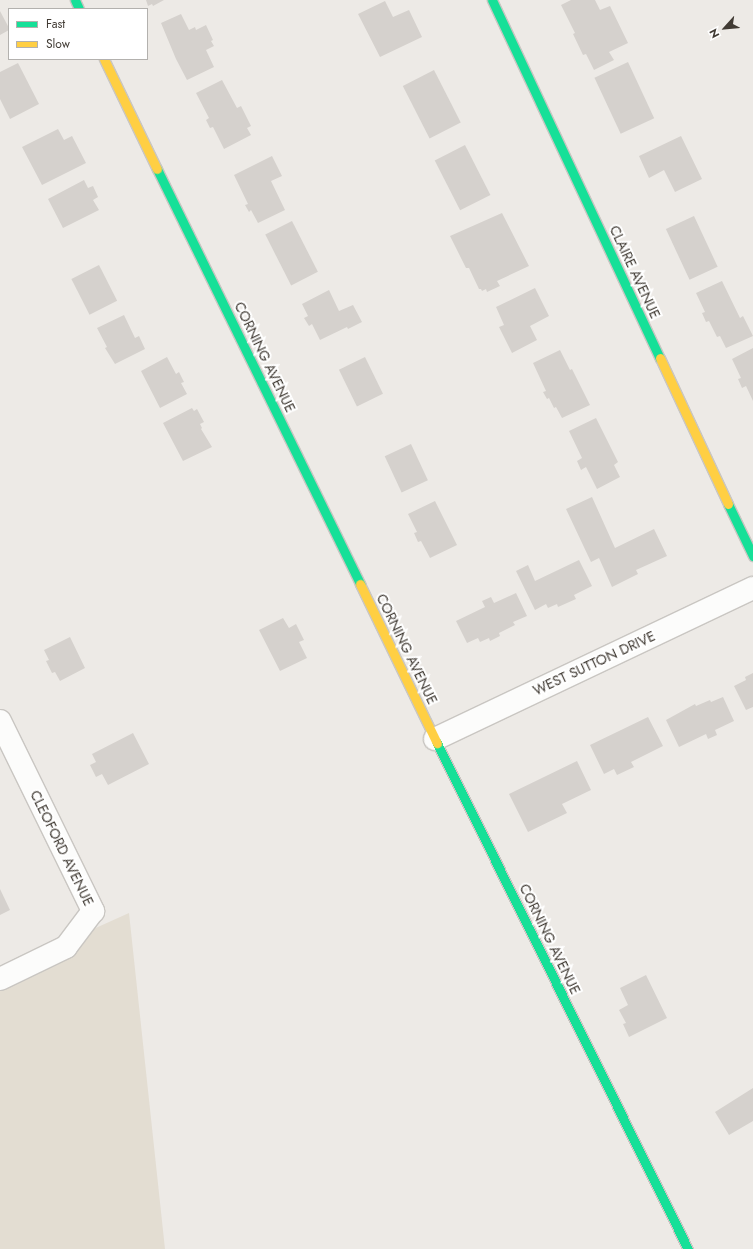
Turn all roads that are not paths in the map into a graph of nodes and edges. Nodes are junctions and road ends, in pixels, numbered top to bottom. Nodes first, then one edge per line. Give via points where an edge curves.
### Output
1 (492, 0) edge
2 (104, 60) edge
3 (753, 556) edge
4 (753, 588) edge
5 (0, 721) edge
6 (435, 739) junction
7 (0, 979) edge
8 (688, 1249) edge

1 - 3 street, CLAIRE AVENUE
2 - 6 street, CORNING AVENUE
4 - 6 street, WEST SUTTON DRIVE
5 - 7 street, CLEOFORD AVENUE via 93,911 66,947
6 - 8 street, CORNING AVENUE

